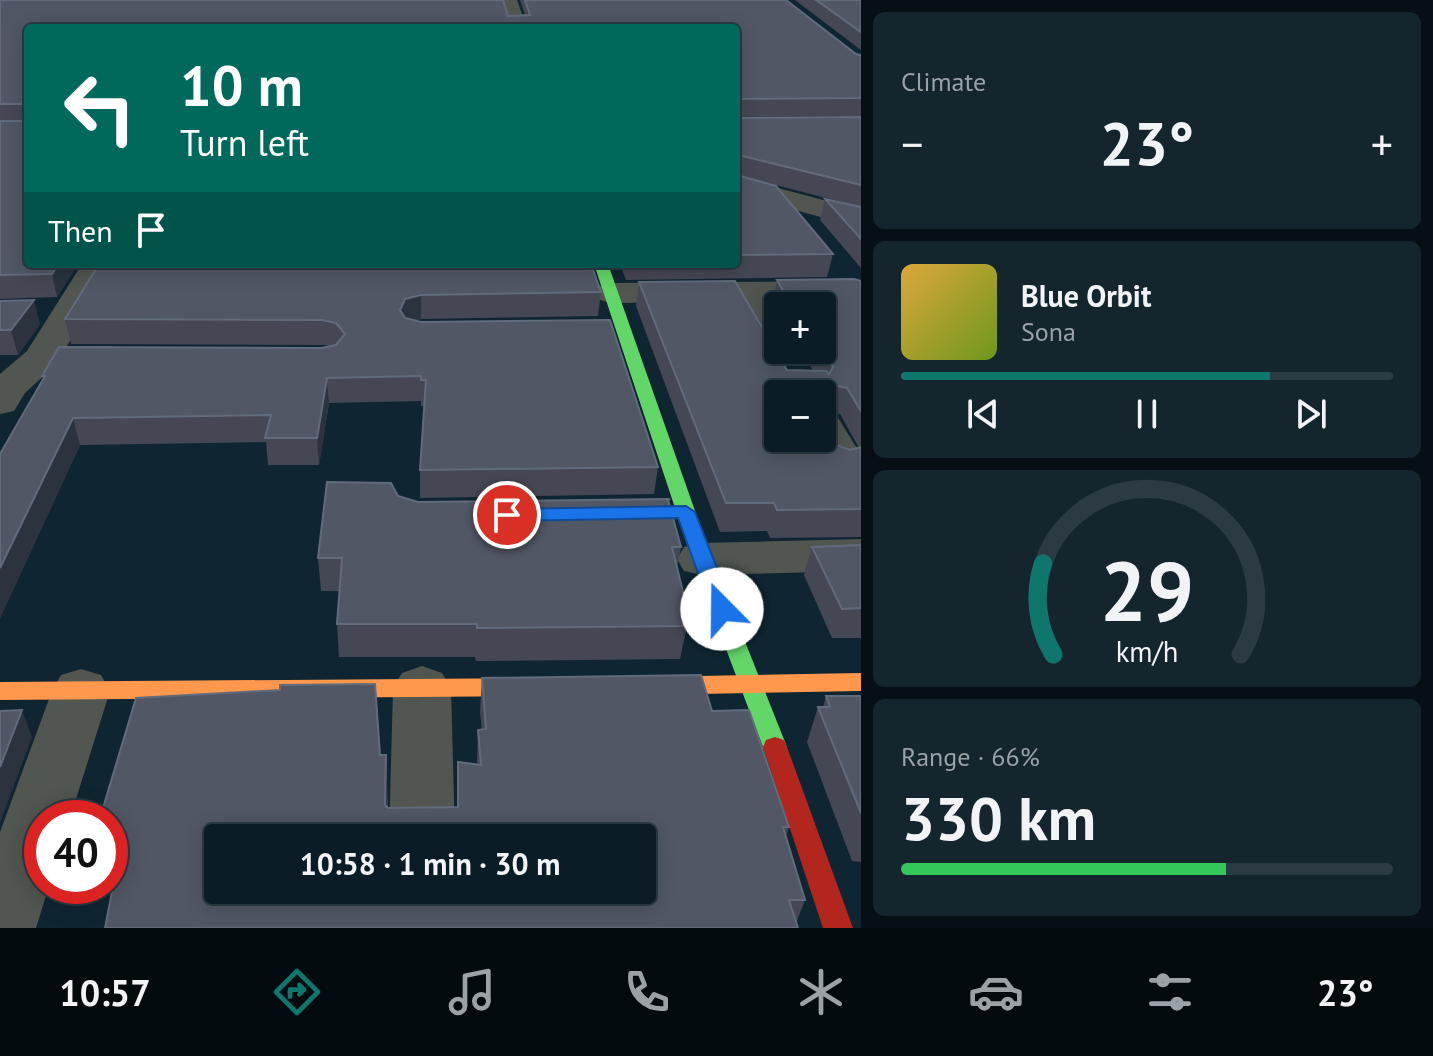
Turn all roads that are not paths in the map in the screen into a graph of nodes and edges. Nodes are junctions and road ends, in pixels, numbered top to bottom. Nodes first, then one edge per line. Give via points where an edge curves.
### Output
1 (509, 0) edge
2 (517, 24) edge
3 (740, 186) edge
4 (783, 198) junction
5 (861, 219) edge
6 (811, 233) edge
7 (95, 268) edge
8 (606, 279) edge
9 (853, 284) edge
10 (744, 292) junction
11 (68, 310) junction
12 (27, 311) edge
13 (764, 326) edge
14 (148, 357) edge
15 (41, 358) junction
16 (0, 402) edge
17 (836, 449) edge
18 (843, 461) edge
19 (686, 512) junction
20 (638, 513) edge
21 (861, 555) edge
22 (702, 559) junction
23 (861, 682) edge
24 (753, 684) junction
25 (627, 686) edge
26 (564, 687) edge
27 (422, 688) junction
28 (0, 691) edge
29 (81, 691) junction
30 (422, 824) edge
31 (0, 928) edge
32 (838, 928) edge

1 - 2 street
3 - 4 street
4 - 5 street
4 - 6 street
7 - 11 street
8 - 10 street
8 - 19 street via 609,330
9 - 10 street
10 - 13 street
11 - 12 street
11 - 15 street
14 - 15 street
15 - 16 street
17 - 18 street
19 - 20 street
19 - 22 street
21 - 22 street
22 - 24 street
23 - 24 street
24 - 25 street
24 - 32 street
26 - 27 street
27 - 29 street
27 - 30 street
28 - 29 street
29 - 31 street

